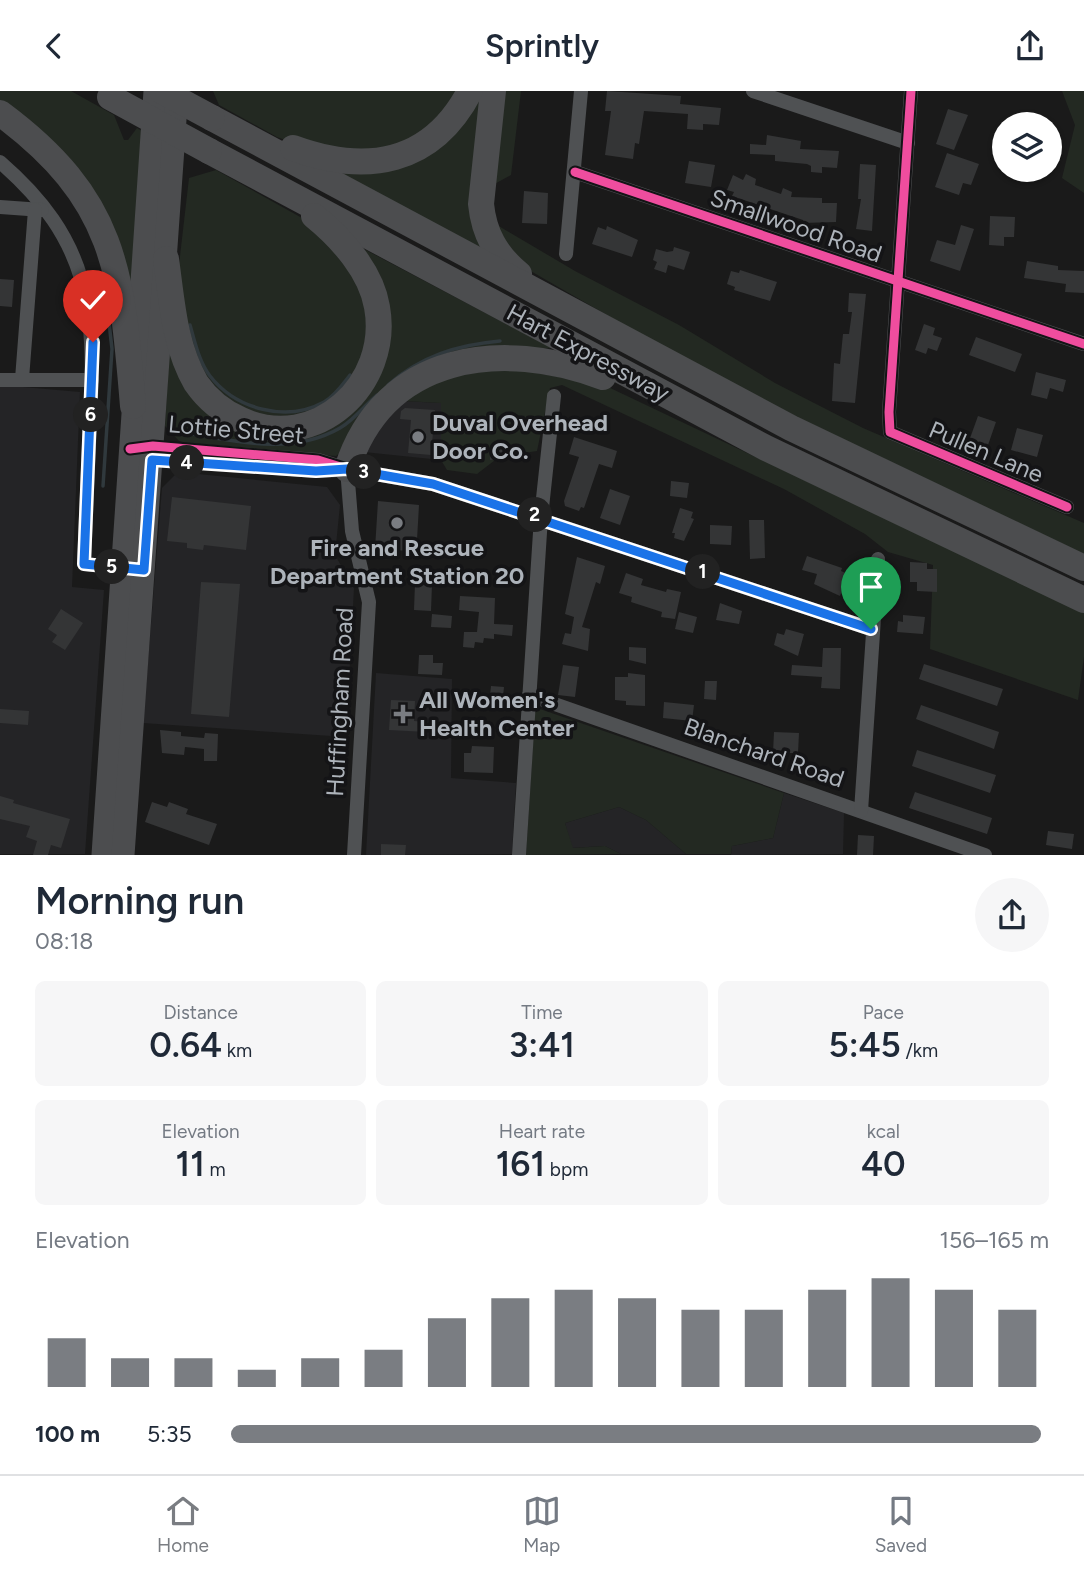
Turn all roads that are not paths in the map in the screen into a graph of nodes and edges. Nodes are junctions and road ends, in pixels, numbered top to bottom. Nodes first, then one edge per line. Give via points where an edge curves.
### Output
1 (155, 91) edge
2 (162, 91) edge
3 (177, 91) edge
4 (470, 91) edge
5 (493, 91) edge
6 (581, 91) edge
7 (752, 91) edge
8 (911, 91) edge
9 (104, 94) edge
10 (0, 113) edge
11 (212, 118) junction
12 (908, 143) junction
13 (0, 162) edge
14 (575, 172) junction
15 (281, 188) junction
16 (0, 207) edge
17 (41, 210) junction
18 (566, 254) dead end
19 (166, 259) junction
20 (899, 281) junction
21 (581, 317) junction
22 (1084, 344) edge
23 (22, 379) junction
24 (0, 380) edge
25 (92, 380) junction
26 (554, 397) dead end
27 (133, 405) junction
28 (711, 419) junction
29 (145, 452) junction
30 (347, 469) junction
31 (1067, 507) dead end
32 (541, 517) junction
33 (878, 559) dead end
34 (1084, 568) edge
35 (133, 569) junction
36 (1084, 600) edge
37 (871, 629) junction
38 (529, 695) junction
39 (860, 811) junction
40 (103, 855) edge
41 (123, 855) edge
42 (354, 855) edge
43 (519, 855) edge
44 (985, 855) edge

1 - 27 main road
2 - 11 highway, Hart Expressway, bridge
3 - 19 main road
4 - 11 highway via 457,116 419,149 366,163 308,154
5 - 21 highway via 481,204 488,236 508,265
6 - 14 street
7 - 12 street
8 - 12 street
9 - 15 highway, Hart Expressway, bridge
10 - 27 highway via 57,163 104,234 121,286
11 - 21 highway, Hart Expressway
12 - 20 street
13 - 17 street
14 - 18 street
14 - 20 street, Smallwood Road
15 - 19 highway via 341,242 368,280 377,305 377,351 354,397 338,410 296,429 274,429 251,425 210,400 197,384 178,341
15 - 28 highway, Hart Expressway
16 - 17 street
17 - 23 street
17 - 25 street via 69,247 90,305
19 - 29 main road
20 - 22 street, Smallwood Road
20 - 31 street, Pullen Lane via 890,432
21 - 34 highway, Hart Expressway via 886,475
23 - 24 street
23 - 25 street
25 - 35 street via 84,564
26 - 32 street
27 - 29 main road
28 - 30 highway via 571,365 518,358 470,360 426,374 393,396 361,435
28 - 36 highway, Hart Expressway
29 - 30 street, Lottie Street via 318,460
29 - 35 main road
30 - 32 street, Lottie Street via 433,484
30 - 42 street, Huffingham Road via 352,531 369,602
32 - 37 street, Lottie Street
32 - 38 street
33 - 37 street
35 - 40 main road
35 - 41 main road
37 - 39 street
38 - 39 street, Blanchard Road
38 - 43 street
39 - 44 street, Blanchard Road

